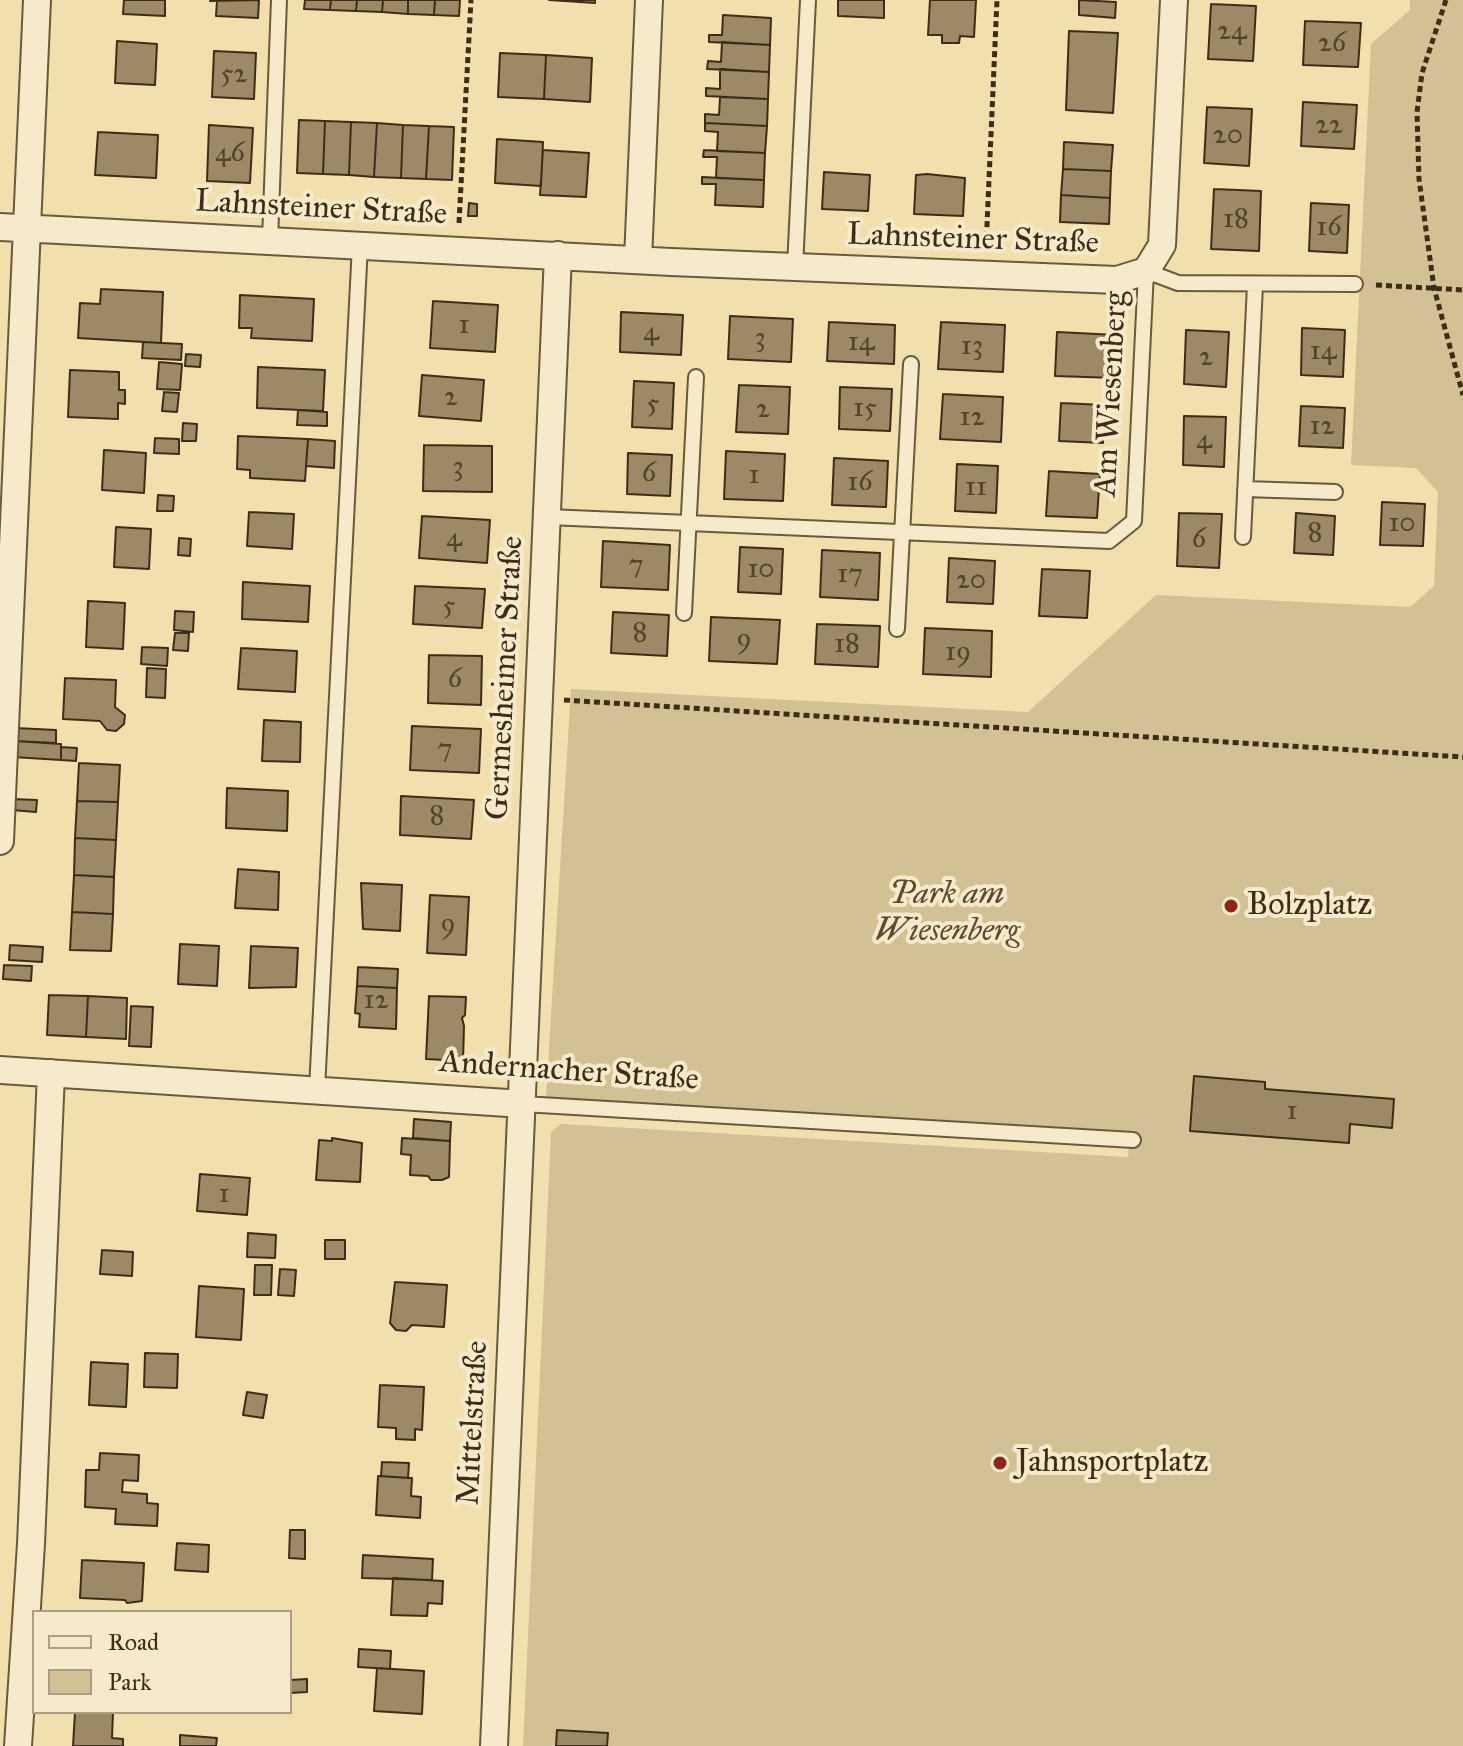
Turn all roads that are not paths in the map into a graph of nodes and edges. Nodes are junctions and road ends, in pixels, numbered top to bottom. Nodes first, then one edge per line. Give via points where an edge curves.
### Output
1 (37, 0) edge
2 (279, 0) edge
3 (649, 0) edge
4 (808, 0) edge
5 (1174, 0) edge
6 (0, 227) edge
7 (27, 228) junction
8 (270, 240) junction
9 (360, 245) junction
10 (558, 255) junction
11 (638, 260) junction
12 (795, 267) junction
13 (1146, 271) junction
14 (1355, 284) road end
15 (1255, 285) junction
16 (911, 364) dead end
17 (696, 377) dead end
18 (1245, 489) junction
19 (1335, 492) dead end
20 (548, 517) junction
21 (688, 523) junction
22 (901, 532) junction
23 (1243, 537) dead end
24 (684, 613) dead end
25 (897, 629) dead end
26 (0, 841) edge
27 (0, 1070) edge
28 (51, 1073) junction
29 (317, 1089) junction
30 (523, 1104) junction
31 (1133, 1140) dead end
32 (18, 1746) edge
33 (494, 1746) edge

1 - 7 street
2 - 8 lane
3 - 11 street
4 - 12 lane
5 - 13 street via 1162,245
6 - 7 street, Lahnsteiner Straße
7 - 8 street, Lahnsteiner Straße
7 - 26 street
8 - 9 street, Lahnsteiner Straße
9 - 10 street, Lahnsteiner Straße
9 - 29 lane
10 - 11 street, Lahnsteiner Straße
10 - 20 street, Germesheimer Straße
11 - 12 street, Lahnsteiner Straße
12 - 13 street, Lahnsteiner Straße via 1117,280
13 - 15 lane via 1178,283
13 - 22 lane, Am Wiesenberg via 1134,521 1109,541
14 - 15 lane
15 - 18 lane
16 - 22 lane
17 - 21 lane
18 - 19 lane
18 - 23 lane
20 - 21 lane, Am Wiesenberg
20 - 30 street, Germesheimer Straße
21 - 22 lane, Am Wiesenberg
21 - 24 lane
22 - 25 lane
27 - 28 street, Andernacher Straße
28 - 29 street, Andernacher Straße
28 - 32 street
29 - 30 street, Andernacher Straße
30 - 31 lane, Andernacher Straße
30 - 33 street, Mittelstraße

